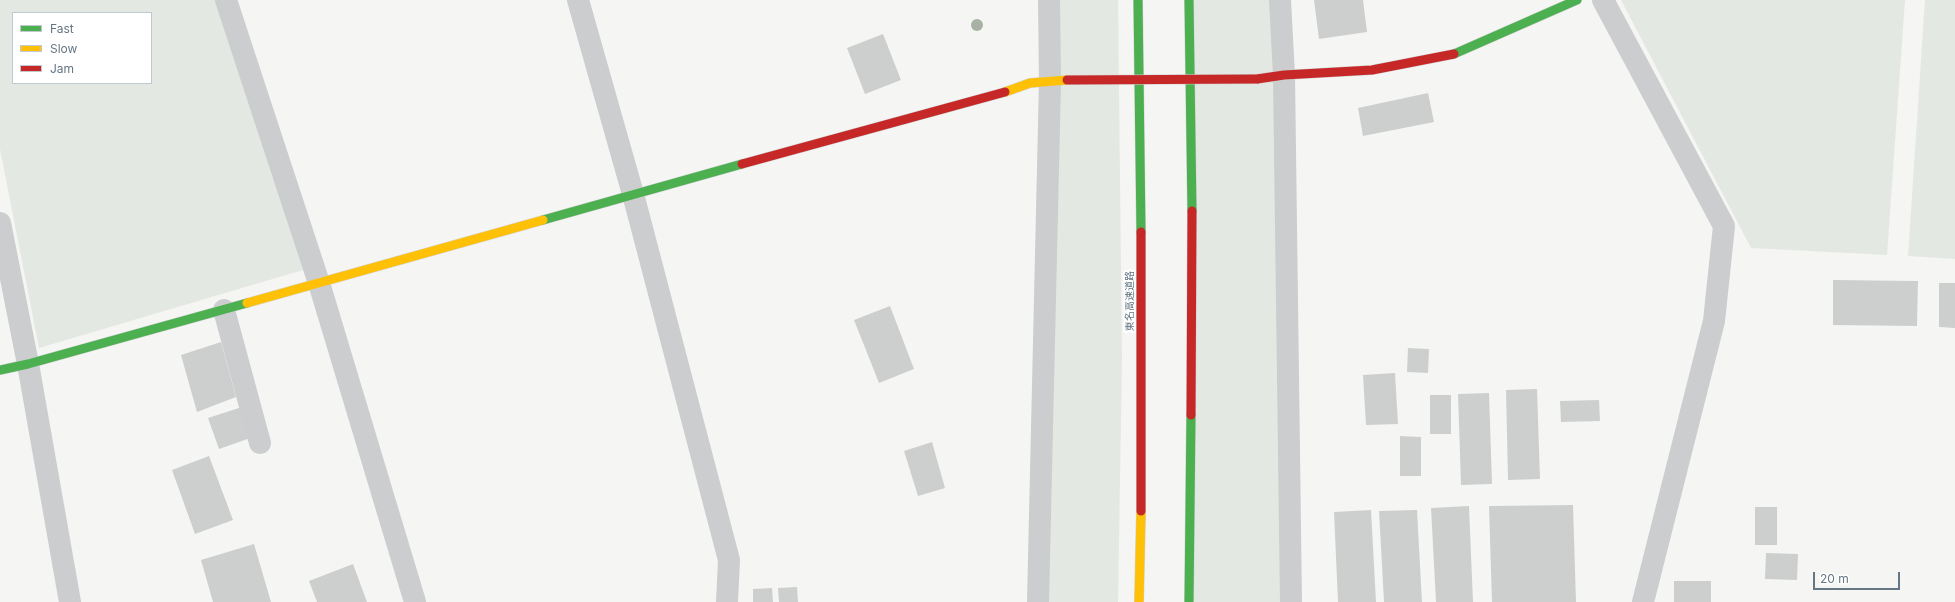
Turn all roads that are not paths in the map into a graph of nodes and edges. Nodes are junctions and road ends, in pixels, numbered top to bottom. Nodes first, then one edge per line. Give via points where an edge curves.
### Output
1 (226, 0) edge
2 (578, 0) edge
3 (1049, 0) edge
4 (1138, 0) edge
5 (1189, 0) edge
6 (1280, 0) edge
7 (1577, 0) edge
8 (1603, 0) edge
9 (1284, 75) junction
10 (1058, 80) junction
11 (633, 194) junction
12 (0, 223) edge
13 (319, 283) junction
14 (224, 310) junction
15 (28, 364) junction
16 (0, 370) edge
17 (260, 443) dead end
18 (70, 602) edge
19 (415, 602) edge
20 (727, 602) edge
21 (1038, 602) edge
22 (1139, 602) edge
23 (1189, 602) edge
24 (1291, 602) edge
25 (1643, 602) edge

1 - 13 street
2 - 11 street
3 - 10 street
4 - 22 main road, 東名高速道路 via 1142,143
5 - 23 main road via 1192,165
6 - 9 street
7 - 9 main road via 1450,56 1372,70
8 - 25 street via 1724,226 1714,321
9 - 10 main road, bridge via 1257,79
9 - 24 street
10 - 11 main road via 1030,83 1016,89
10 - 21 street
11 - 13 main road
11 - 20 street via 729,560
12 - 15 street
13 - 14 main road
13 - 19 street
14 - 15 main road
14 - 17 street
15 - 16 main road
15 - 18 street

